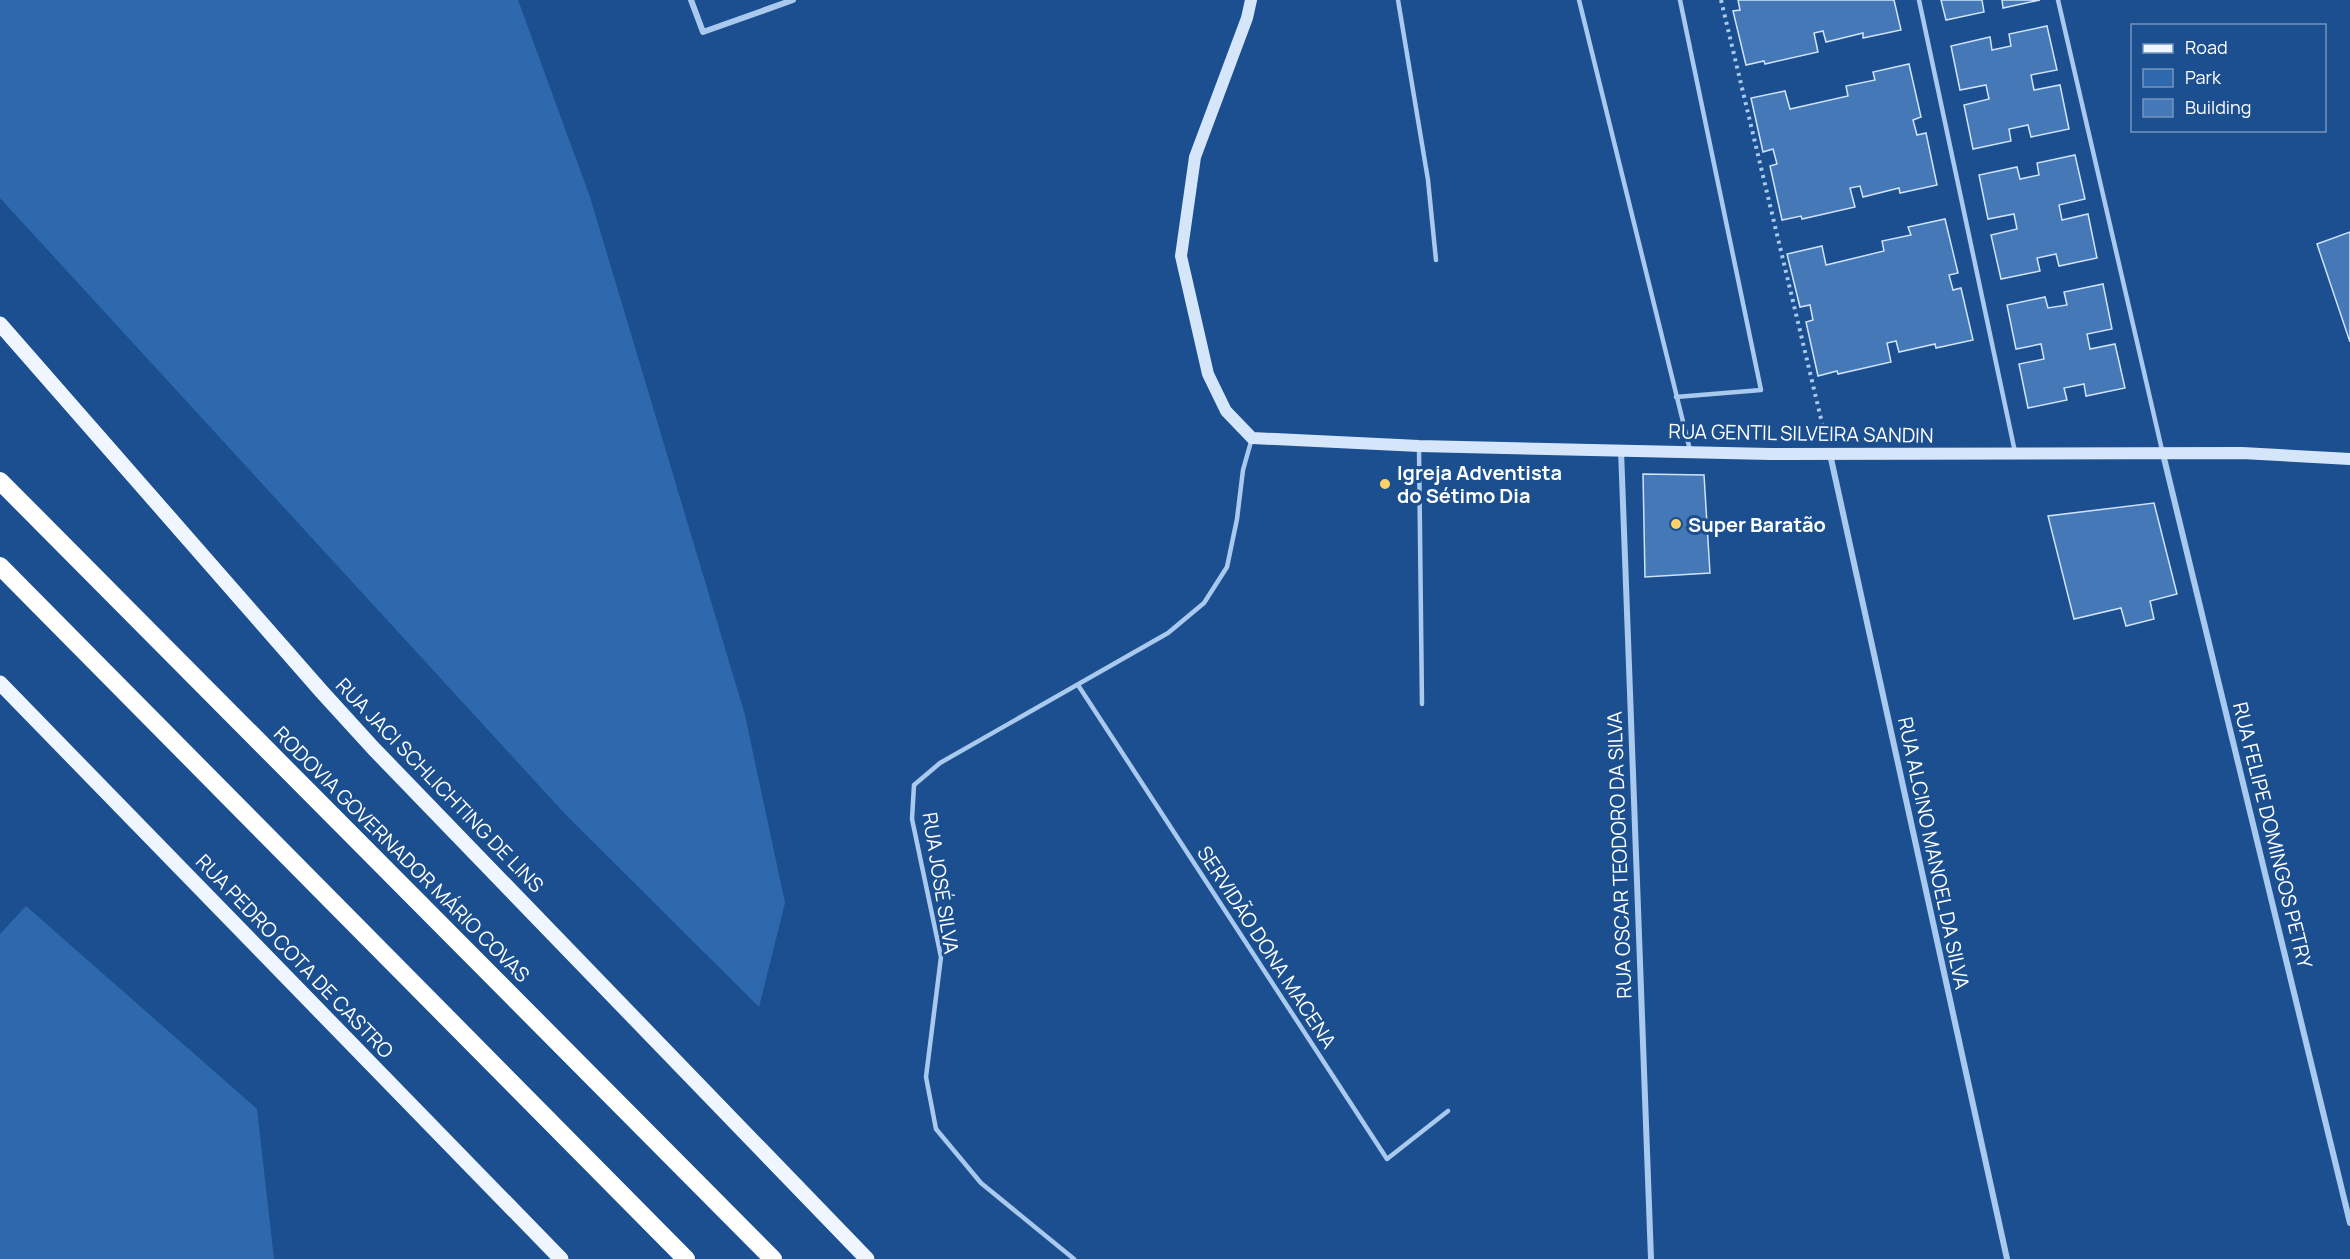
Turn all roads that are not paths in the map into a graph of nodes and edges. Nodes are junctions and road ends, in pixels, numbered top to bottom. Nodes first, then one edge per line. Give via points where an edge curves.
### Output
1 (691, 0) edge
2 (793, 0) edge
3 (1251, 0) edge
4 (1398, 0) edge
5 (1579, 0) edge
6 (1680, 0) edge
7 (1919, 0) edge
8 (2058, 0) edge
9 (1436, 260) dead end
10 (0, 324) edge
11 (1676, 396) junction
12 (1252, 438) junction
13 (1419, 446) junction
14 (1621, 449) junction
15 (1690, 452) junction
16 (2015, 453) junction
17 (1830, 454) junction
18 (2163, 454) junction
19 (2350, 459) edge
20 (0, 481) edge
21 (0, 566) edge
22 (0, 683) edge
23 (1078, 685) junction
24 (1422, 704) dead end
25 (1448, 1111) dead end
26 (2350, 1223) edge
27 (561, 1259) edge
28 (686, 1259) edge
29 (773, 1259) edge
30 (867, 1259) edge
31 (1074, 1259) edge
32 (1651, 1259) edge
33 (2007, 1259) edge

1 - 2 street via 704,32
3 - 12 street via 1195,157 1181,256 1208,374 1226,411
4 - 9 lane via 1428,180
5 - 11 lane
6 - 11 lane via 1761,390
7 - 16 lane
8 - 18 lane
10 - 30 main road, RUA JACI SCHLICHTING DE LINS via 374,749
11 - 15 lane
12 - 13 street, RUA GENTIL SILVEIRA SANDIN
12 - 23 lane, RUA JOSÉ SILVA via 1227,567 1204,603 1168,633
13 - 14 street, RUA GENTIL SILVEIRA SANDIN
13 - 24 lane
14 - 15 street, RUA GENTIL SILVEIRA SANDIN
14 - 32 street, RUA OSCAR TEODORO DA SILVA
15 - 17 street, RUA GENTIL SILVEIRA SANDIN
16 - 17 street, RUA GENTIL SILVEIRA SANDIN
16 - 18 street, RUA GENTIL SILVEIRA SANDIN
17 - 33 street, RUA ALCINO MANOEL DA SILVA
18 - 19 street, RUA GENTIL SILVEIRA SANDIN via 2242,453
18 - 26 street, RUA FELIPE DOMINGOS PETRY
20 - 29 highway, RODOVIA GOVERNADOR MÁRIO COVAS
21 - 28 highway
22 - 27 main road, RUA PEDRO COTA DE CASTRO
23 - 25 lane, SERVIDÃO DONA MACENA via 1387,1159
23 - 31 lane, RUA JOSÉ SILVA via 940,763 914,786 912,819 941,957 926,1077 936,1129 981,1184

